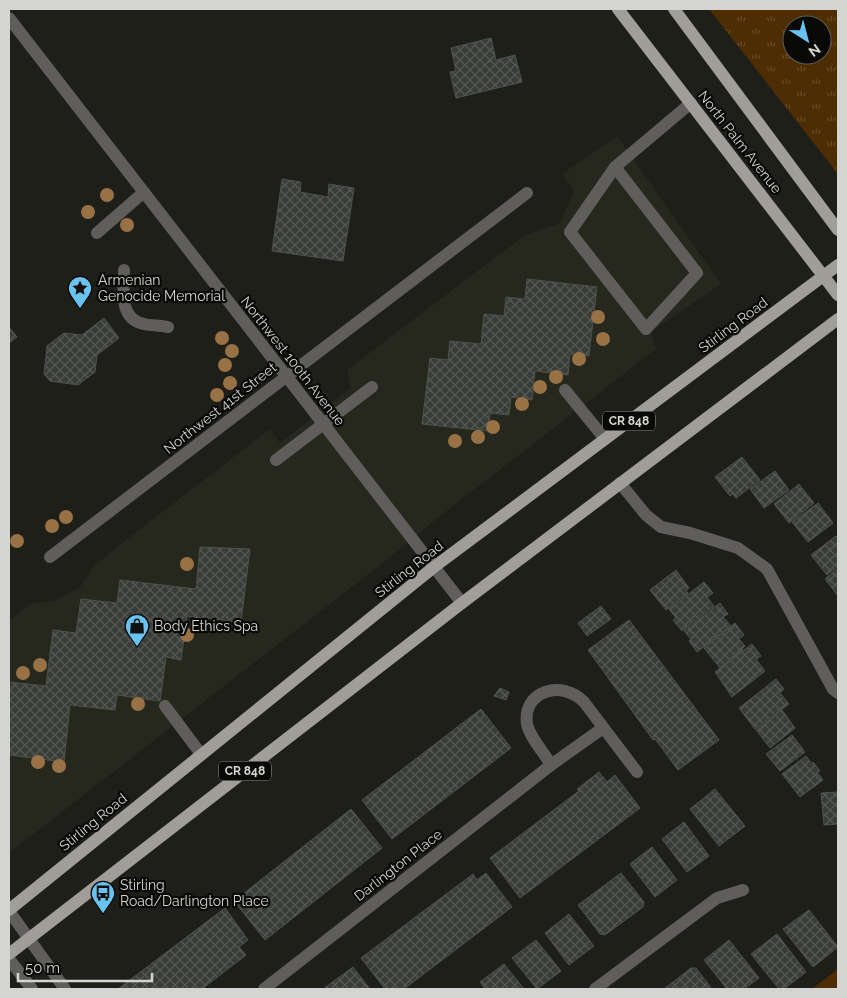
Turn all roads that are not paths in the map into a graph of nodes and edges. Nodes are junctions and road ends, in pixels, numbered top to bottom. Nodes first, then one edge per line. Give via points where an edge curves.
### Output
1 (618, 9) edge
2 (674, 9) edge
3 (9, 18) edge
4 (691, 103) junction
5 (615, 167) junction
6 (144, 192) junction
7 (527, 193) dead end
8 (838, 230) edge
9 (97, 234) dead end
10 (838, 265) edge
11 (124, 270) dead end
12 (824, 275) junction
13 (838, 295) edge
14 (838, 319) edge
15 (168, 328) dead end
16 (286, 376) junction
17 (372, 387) dead end
18 (565, 390) dead end
19 (324, 425) junction
20 (605, 439) junction
21 (276, 460) dead end
22 (620, 483) junction
23 (50, 557) dead end
24 (434, 567) junction
25 (462, 603) junction
26 (838, 693) edge
27 (165, 706) dead end
28 (602, 728) junction
29 (201, 754) junction
30 (552, 765) junction
31 (637, 772) dead end
32 (743, 890) dead end
33 (9, 910) edge
34 (29, 938) junction
35 (9, 954) edge
36 (9, 959) edge
37 (32, 989) edge
38 (65, 989) edge
39 (264, 989) edge
40 (595, 989) edge

1 - 4 main road, North Palm Avenue
2 - 8 main road, North Palm Avenue
3 - 6 street, Northwest 100th Avenue
4 - 5 street
4 - 12 main road, North Palm Avenue
5 - 5 street via 698,273 646,328 570,232
6 - 9 street
6 - 16 street, Northwest 100th Avenue
7 - 16 street, Northwest 41st Street
10 - 12 main road, Stirling Road / CR 848
11 - 15 street via 124,307 129,315 134,321
12 - 13 main road, North Palm Avenue
12 - 20 main road, Stirling Road / CR 848
14 - 22 main road, CR 848
16 - 19 street, Northwest 100th Avenue
16 - 23 street, Northwest 41st Street
17 - 19 street
18 - 20 street
19 - 21 street
19 - 24 street, Northwest 100th Avenue
20 - 24 main road, Stirling Road / CR 848
22 - 25 main road, CR 848
22 - 26 street via 646,515 661,527 738,548 768,569
24 - 25 street, Northwest 100th Avenue
24 - 29 main road, Stirling Road / CR 848
25 - 34 main road, CR 848
27 - 29 street
28 - 30 street, Darlington Place
28 - 30 street via 575,693 559,689 540,695 529,708 527,726
28 - 31 street
29 - 33 main road, Stirling Road / CR 848
30 - 39 street, Darlington Place
32 - 40 street via 717,898
33 - 34 street
34 - 35 main road, CR 848
34 - 38 street
36 - 37 street

